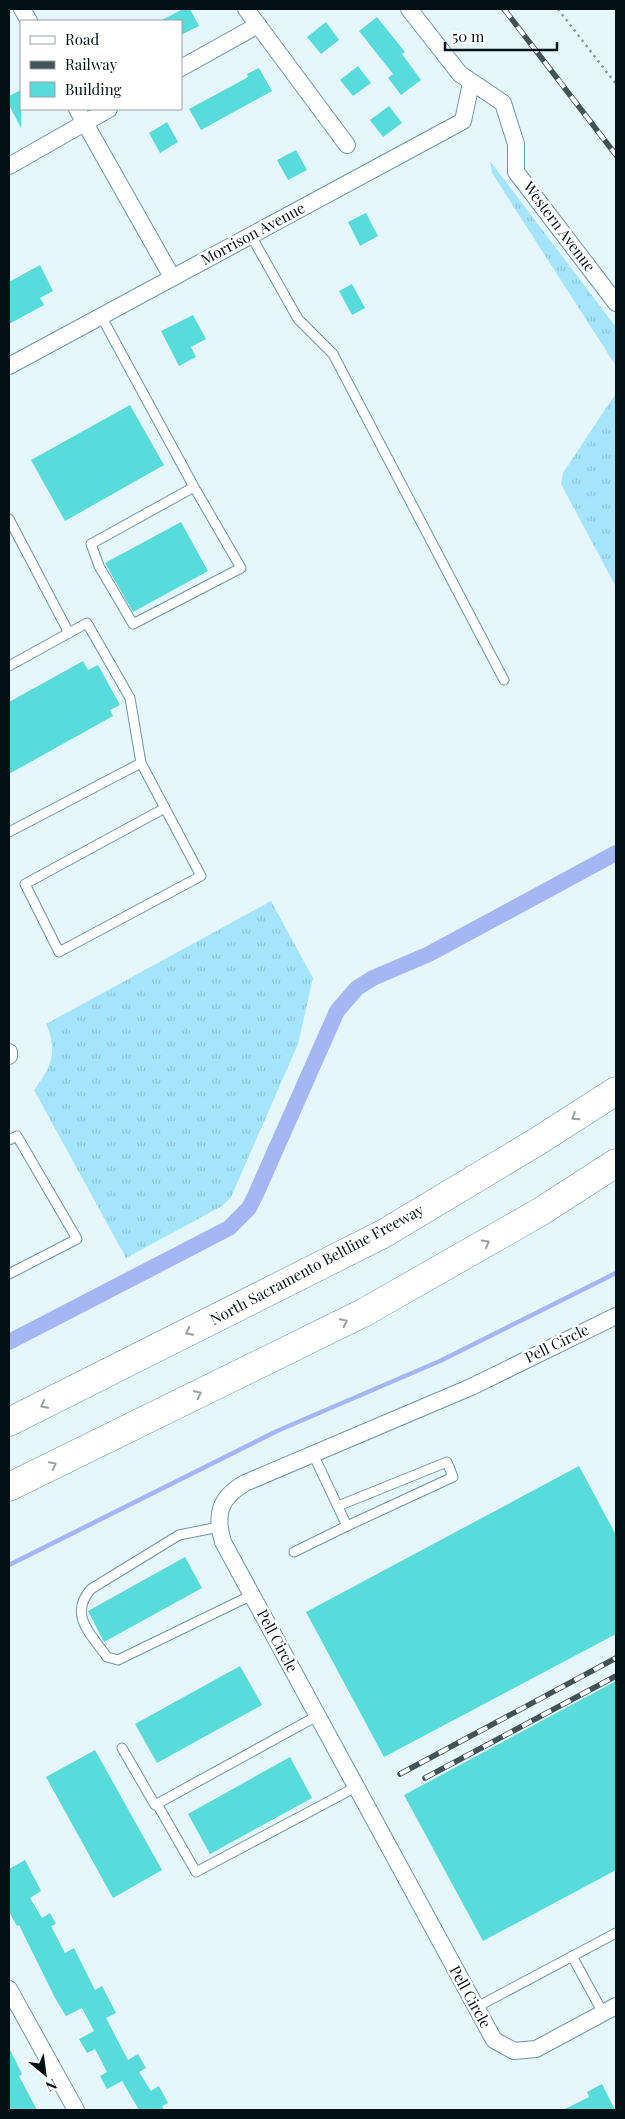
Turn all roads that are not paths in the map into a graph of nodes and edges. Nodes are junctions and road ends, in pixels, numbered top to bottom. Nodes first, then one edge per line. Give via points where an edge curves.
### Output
1 (22, 9) edge
2 (246, 9) edge
3 (409, 9) edge
4 (28, 20) edge
5 (258, 25) junction
6 (182, 67) edge
7 (471, 83) junction
8 (105, 110) edge
9 (81, 116) edge
10 (347, 145) dead end
11 (9, 166) edge
12 (250, 234) junction
13 (172, 277) junction
14 (616, 303) edge
15 (101, 316) junction
16 (9, 366) edge
17 (194, 487) junction
18 (9, 519) edge
19 (69, 633) junction
20 (9, 666) edge
21 (504, 680) dead end
22 (142, 763) junction
23 (165, 808) junction
24 (9, 832) edge
25 (9, 1052) edge
26 (9, 1056) edge
27 (616, 1091) edge
28 (9, 1140) edge
29 (616, 1163) edge
30 (9, 1274) edge
31 (616, 1316) edge
32 (9, 1422) edge
33 (313, 1454) junction
34 (9, 1487) edge
35 (338, 1506) junction
36 (347, 1526) junction
37 (219, 1527) junction
38 (294, 1552) dead end
39 (252, 1595) junction
40 (317, 1716) junction
41 (122, 1748) dead end
42 (356, 1787) junction
43 (157, 1804) junction
44 (616, 1933) edge
45 (572, 1956) junction
46 (9, 1989) edge
47 (475, 2008) junction
48 (609, 2010) edge
49 (76, 2110) edge

1 - 4 street
2 - 5 street
3 - 7 street, Western Avenue via 460,74
5 - 6 street
5 - 10 street
7 - 12 street, Morrison Avenue via 463,121
7 - 14 street, Western Avenue via 502,104 516,144 516,172
8 - 9 street
9 - 11 street
9 - 13 street
12 - 13 street, Morrison Avenue
12 - 21 lane via 298,319 333,354
13 - 15 street, Morrison Avenue
15 - 16 street, Morrison Avenue
15 - 17 lane
17 - 17 lane via 92,544 99,566 133,624 241,568
18 - 19 lane
19 - 20 lane
19 - 22 lane via 88,623 130,698
22 - 23 lane
22 - 24 lane
23 - 23 lane via 201,876 59,952 25,884
25 - 26 street
27 -> 32 highway, North Sacramento Beltline Freeway via 383,1234
28 - 30 lane via 18,1136 77,1239
34 -> 29 highway via 363,1313 540,1212
31 - 33 street, Pell Circle via 471,1386
33 - 35 lane
33 - 37 street, Pell Circle via 236,1488 222,1504
35 - 36 lane
35 - 36 lane via 447,1462 453,1477
36 - 38 lane
37 - 39 street, Pell Circle via 223,1542
37 - 39 lane via 179,1535 91,1589 82,1599 82,1620 106,1658 118,1660
39 - 40 street, Pell Circle
40 - 42 street, Pell Circle
40 - 43 lane
41 - 43 lane
42 - 43 lane via 196,1872
42 - 47 street, Pell Circle
44 - 45 lane
45 - 47 lane
45 - 48 lane
46 - 49 street
47 - 48 street, Pell Circle via 494,2040 505,2048 525,2052

